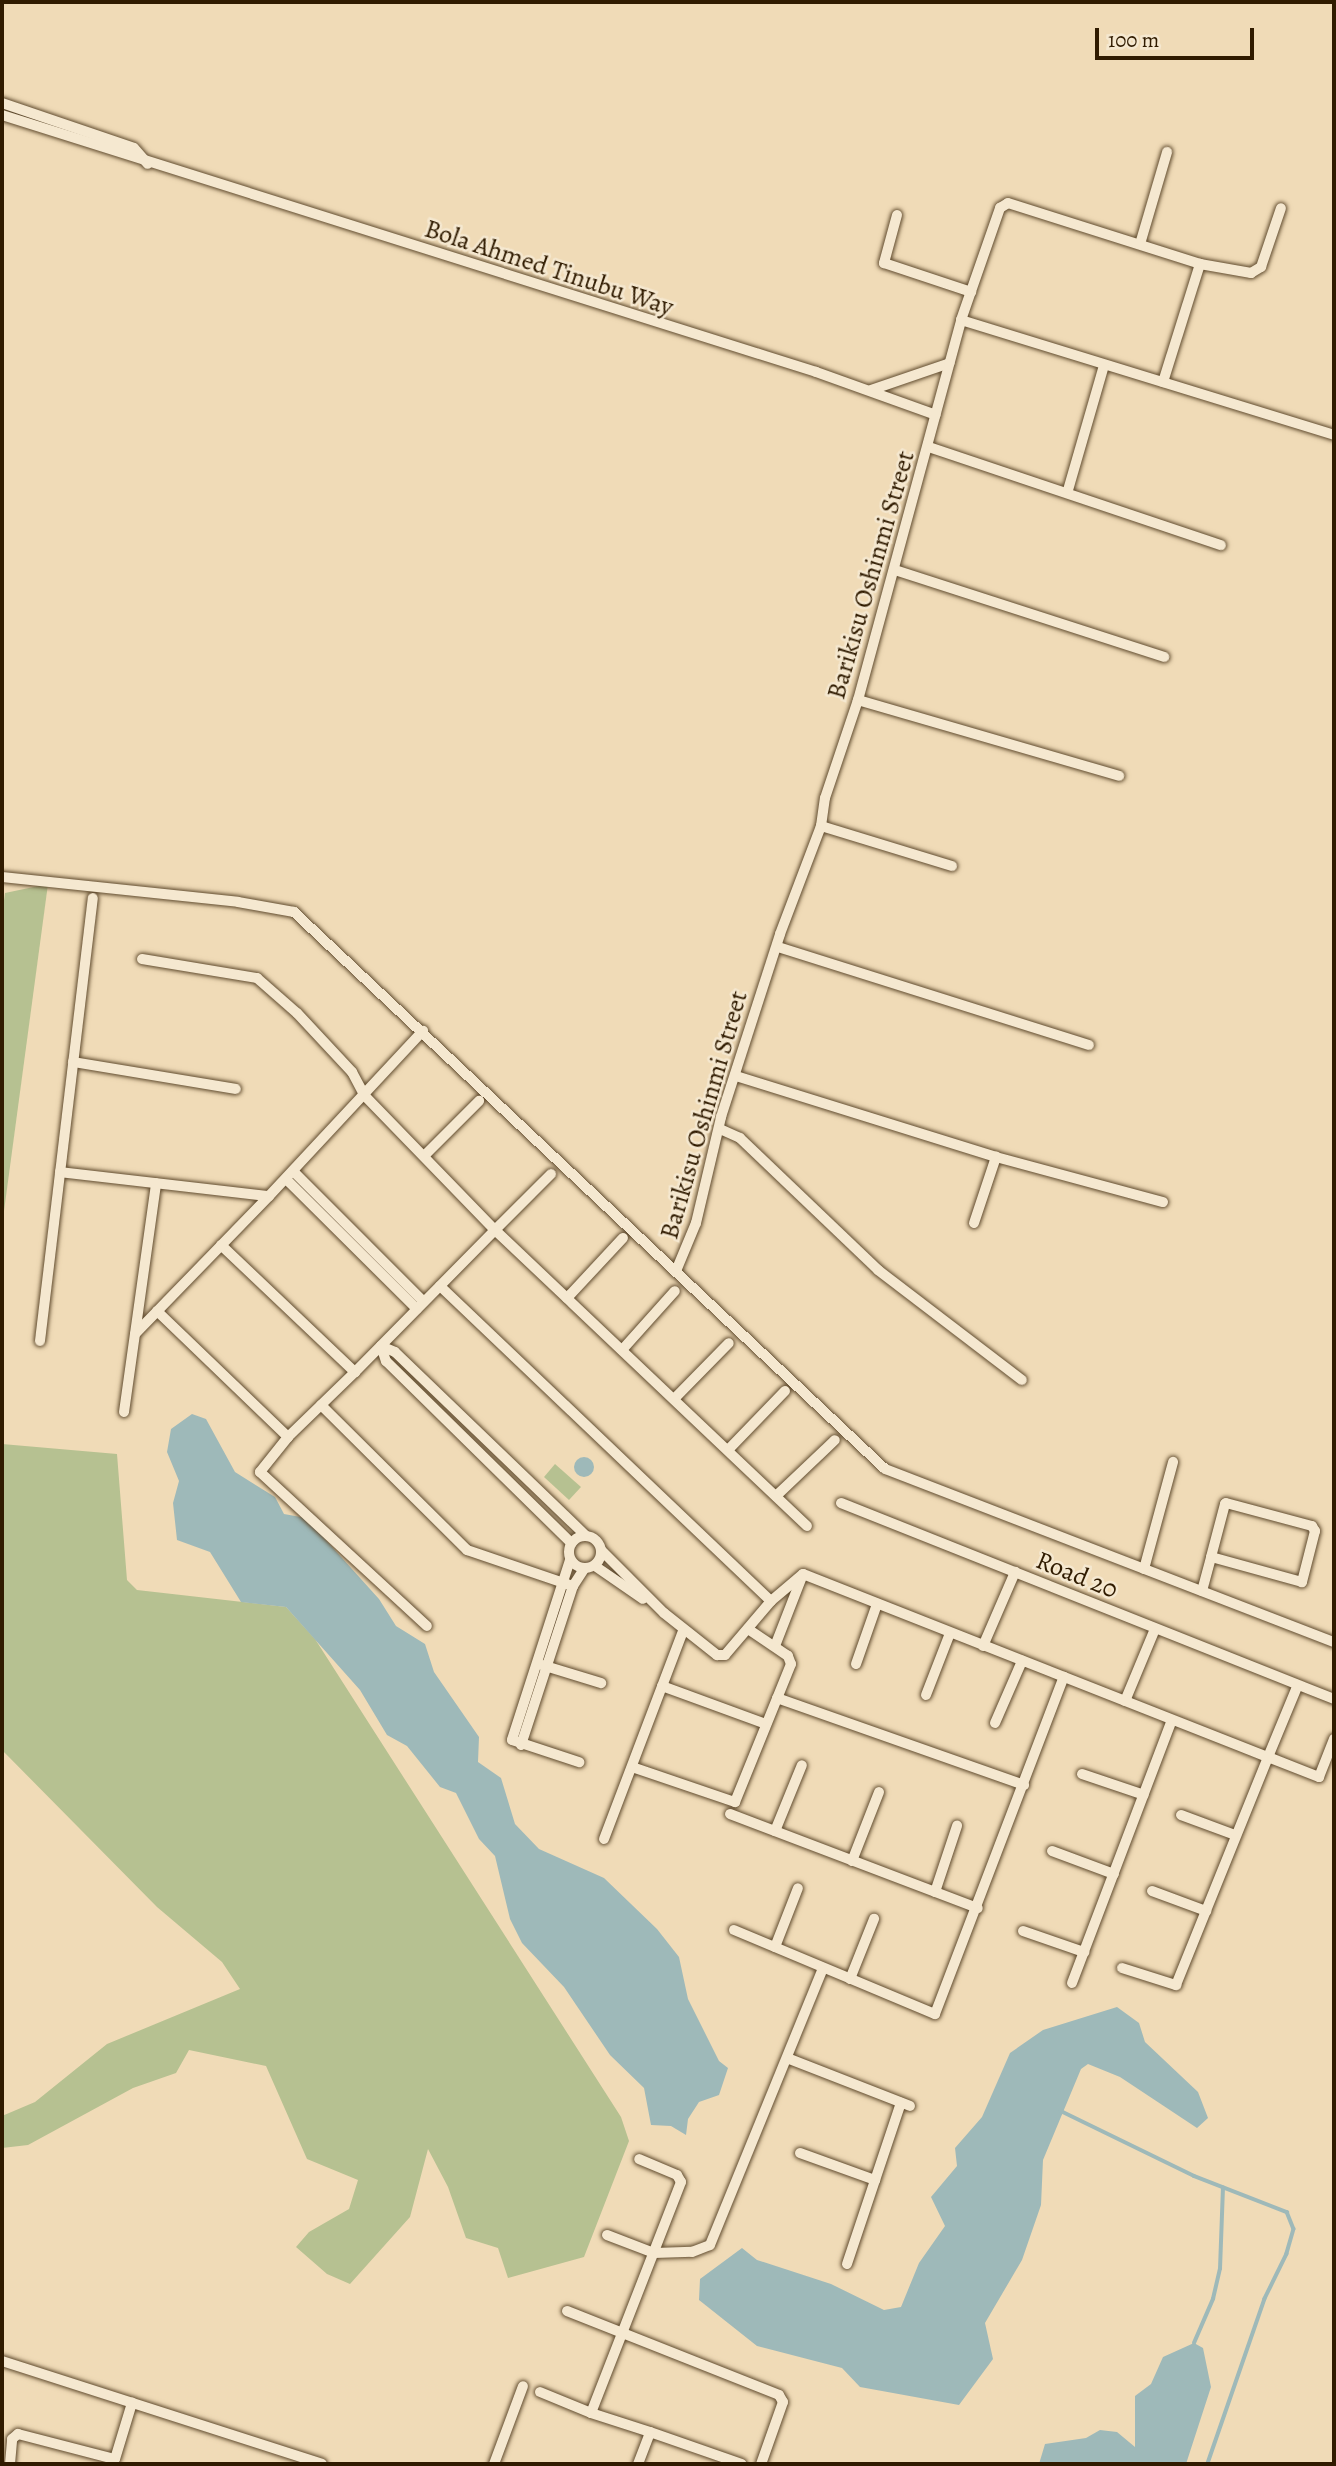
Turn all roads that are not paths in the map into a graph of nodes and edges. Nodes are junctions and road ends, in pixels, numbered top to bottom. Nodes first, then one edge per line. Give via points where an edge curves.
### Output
1 (2, 103) edge
2 (2, 116) edge
3 (1167, 152) dead end
4 (149, 164) junction
5 (1281, 208) dead end
6 (897, 215) dead end
7 (1140, 244) junction
8 (1200, 264) junction
9 (971, 292) junction
10 (961, 320) junction
11 (950, 363) junction
12 (1104, 365) junction
13 (1163, 382) junction
14 (870, 390) junction
15 (936, 415) junction
16 (1334, 435) edge
17 (929, 447) junction
18 (1068, 490) junction
19 (1221, 545) dead end
20 (895, 570) junction
21 (1164, 657) dead end
22 (858, 700) junction
23 (1119, 776) dead end
24 (821, 826) junction
25 (952, 866) dead end
26 (2, 877) edge
27 (93, 898) dead end
28 (778, 947) junction
29 (142, 959) dead end
30 (423, 1031) junction
31 (1089, 1045) dead end
32 (73, 1062) junction
33 (736, 1076) junction
34 (236, 1089) dead end
35 (363, 1095) junction
36 (479, 1101) dead end
37 (720, 1129) junction
38 (424, 1156) junction
39 (996, 1157) junction
40 (60, 1172) junction
41 (551, 1174) dead end
42 (291, 1176) junction
43 (156, 1183) junction
44 (269, 1196) junction
45 (1163, 1202) dead end
46 (974, 1223) dead end
47 (495, 1230) junction
48 (623, 1238) dead end
49 (221, 1245) junction
50 (676, 1271) junction
51 (440, 1286) junction
52 (675, 1291) dead end
53 (567, 1298) junction
54 (420, 1305) junction
55 (157, 1311) junction
56 (135, 1334) junction
57 (40, 1341) dead end
58 (729, 1343) dead end
59 (381, 1346) junction
60 (622, 1350) junction
61 (355, 1372) junction
62 (1023, 1380) dead end
63 (785, 1391) dead end
64 (674, 1399) junction
65 (321, 1405) junction
66 (124, 1412) dead end
67 (289, 1437) junction
68 (835, 1440) dead end
69 (728, 1450) junction
70 (1172, 1462) dead end
71 (776, 1496) junction
72 (841, 1503) dead end
73 (807, 1526) dead end
74 (586, 1536) junction
75 (571, 1543) junction
76 (601, 1550) junction
77 (1211, 1557) junction
78 (570, 1560) junction
79 (589, 1567) junction
80 (1144, 1569) junction
81 (1015, 1572) junction
82 (803, 1574) junction
83 (562, 1582) junction
84 (573, 1586) junction
85 (1202, 1591) junction
86 (771, 1601) junction
87 (877, 1604) junction
88 (664, 1613) junction
89 (427, 1626) dead end
90 (748, 1629) junction
91 (1155, 1629) junction
92 (683, 1630) junction
93 (950, 1633) junction
94 (1334, 1642) edge
95 (775, 1646) junction
96 (983, 1646) junction
97 (1022, 1661) junction
98 (535, 1663) junction
99 (856, 1664) dead end
100 (546, 1667) junction
101 (1064, 1677) junction
102 (601, 1683) dead end
103 (662, 1686) junction
104 (1297, 1687) junction
105 (926, 1695) dead end
106 (777, 1698) junction
107 (1334, 1699) edge
108 (1125, 1701) junction
109 (1172, 1720) junction
110 (995, 1723) dead end
111 (766, 1724) junction
112 (1334, 1739) edge
113 (517, 1743) junction
114 (1268, 1757) junction
115 (579, 1762) dead end
116 (802, 1765) dead end
117 (632, 1767) junction
118 (1082, 1774) dead end
119 (1024, 1785) junction
120 (879, 1792) dead end
121 (1144, 1795) junction
122 (730, 1814) dead end
123 (1181, 1815) dead end
124 (957, 1826) dead end
125 (775, 1831) junction
126 (1236, 1835) junction
127 (604, 1839) dead end
128 (1052, 1852) dead end
129 (852, 1861) junction
130 (1114, 1874) junction
131 (798, 1888) dead end
132 (1152, 1891) dead end
133 (935, 1892) junction
134 (978, 1908) junction
135 (1206, 1911) junction
136 (874, 1919) dead end
137 (734, 1930) dead end
138 (1023, 1931) dead end
139 (775, 1947) junction
140 (1084, 1952) junction
141 (823, 1968) junction
142 (1122, 1968) dead end
143 (850, 1979) junction
144 (1072, 1983) dead end
145 (787, 2058) junction
146 (800, 2153) dead end
147 (639, 2159) dead end
148 (875, 2180) junction
149 (607, 2235) dead end
150 (654, 2253) junction
151 (847, 2264) dead end
152 (567, 2311) dead end
153 (622, 2332) junction
154 (2, 2361) edge
155 (523, 2386) dead end
156 (540, 2392) dead end
157 (132, 2403) junction
158 (591, 2413) junction
159 (650, 2432) junction
160 (10, 2464) edge
161 (321, 2464) edge
162 (494, 2464) edge
163 (638, 2464) edge
164 (742, 2464) edge
165 (761, 2464) edge

1 - 4 street via 134,148
2 - 4 street, Bola Ahmed Tinubu Way
3 - 7 street
4 - 14 street, Bola Ahmed Tinubu Way
5 - 8 street, Barikisu Oshinmi Street via 1255,272
6 - 9 street via 884,263
7 - 8 street, Barikisu Oshinmi Street
7 - 9 street, Barikisu Oshinmi Street via 1003,204
8 - 13 street
9 - 10 street, Barikisu Oshinmi Street
10 - 11 street, Barikisu Oshinmi Street
10 - 12 street
11 - 14 street
11 - 15 street, Barikisu Oshinmi Street
12 - 13 street
12 - 18 street
13 - 16 street
14 - 15 street, Bola Ahmed Tinubu Way
15 - 17 street, Barikisu Oshinmi Street
17 - 18 street
17 - 20 street, Barikisu Oshinmi Street
18 - 19 street
20 - 21 street
20 - 22 street, Barikisu Oshinmi Street
22 - 23 street
22 - 24 street, Barikisu Oshinmi Street via 825,798
24 - 25 street
24 - 28 street, Barikisu Oshinmi Street
26 - 30 street via 287,909
27 - 32 street
28 - 31 street
28 - 33 street, Barikisu Oshinmi Street
29 - 35 street via 257,978 352,1072
30 - 35 street
30 - 50 street
32 - 34 street
32 - 40 street
33 - 37 street, Barikisu Oshinmi Street
33 - 39 street
35 - 38 street
35 - 42 street
36 - 38 street
37 - 50 street, Barikisu Oshinmi Street via 692,1234
37 - 62 street via 740,1138 878,1270
38 - 47 street
39 - 45 street
39 - 46 street
40 - 43 street
40 - 57 street
41 - 47 street
42 - 44 street
42 - 54 street
43 - 44 street
43 - 56 street
44 - 49 street
47 - 51 street
47 - 53 street
48 - 53 street
49 - 55 street
49 - 61 street
50 - 80 street via 885,1469
51 - 54 street
51 - 86 street
52 - 60 street
53 - 60 street
54 - 59 street
55 - 56 street
55 - 67 street
56 - 66 street
58 - 64 street
59 - 61 street
59 - 74 street via 395,1352
59 - 75 street via 386,1361
60 - 64 street
61 - 65 street
63 - 69 street
64 - 69 street
65 - 67 street
65 - 83 street via 467,1550
67 - 89 street via 260,1468 262,1476
68 - 71 street
69 - 71 street
70 - 80 street
71 - 73 street
72 - 81 street, Road 20
74 - 75 street
74 - 76 street via 596,1540
75 - 78 street
76 - 79 street
76 - 88 street
77 - 77 street via 1303,1582 1315,1531 1312,1526 1226,1503
77 - 85 street
78 - 79 street
78 - 83 street
79 - 84 street
79 - 88 street
80 - 85 street
81 - 91 street, Road 20
81 - 96 street
82 - 86 street
82 - 87 street
82 - 95 street
83 - 84 street
83 - 98 street
84 - 100 street
85 - 94 street
86 - 90 street
87 - 93 street
87 - 99 street
88 - 92 street
90 - 92 street via 722,1656
90 - 95 street
91 - 104 street, Road 20
91 - 108 street
92 - 103 street
93 - 96 street
93 - 105 street
95 - 106 street via 791,1659
96 - 97 street
97 - 101 street
97 - 110 street
98 - 100 street
98 - 113 street
100 - 102 street
100 - 113 street
101 - 108 street
101 - 119 street
103 - 111 street
103 - 117 street
104 - 107 street, Road 20
104 - 114 street
106 - 111 street
106 - 119 street
108 - 109 street
109 - 114 street
109 - 121 street
111 - 117 street via 735,1802
112 - 114 street via 1319,1777
113 - 115 street
114 - 126 street
116 - 125 street
117 - 127 street
118 - 121 street
119 - 134 street
120 - 129 street
121 - 130 street
122 - 125 street
123 - 126 street
124 - 133 street
125 - 129 street
126 - 135 street
128 - 130 street
129 - 133 street
130 - 140 street
131 - 139 street
132 - 135 street
133 - 134 street
134 - 143 street via 935,2014
135 - 142 street via 1176,1986
136 - 143 street
137 - 139 street
138 - 140 street
139 - 141 street
140 - 144 street
141 - 143 street
141 - 145 street
145 - 148 street via 906,2104
145 - 150 street via 710,2245 692,2252
146 - 148 street
147 - 150 street via 680,2178
148 - 151 street
149 - 150 street
150 - 153 street
152 - 153 street
153 - 158 street
153 - 165 street via 779,2395 783,2402
154 - 157 street
155 - 162 street
156 - 158 street
157 - 160 street via 115,2459 18,2434 12,2439
157 - 161 street
158 - 159 street
159 - 163 street
159 - 164 street

